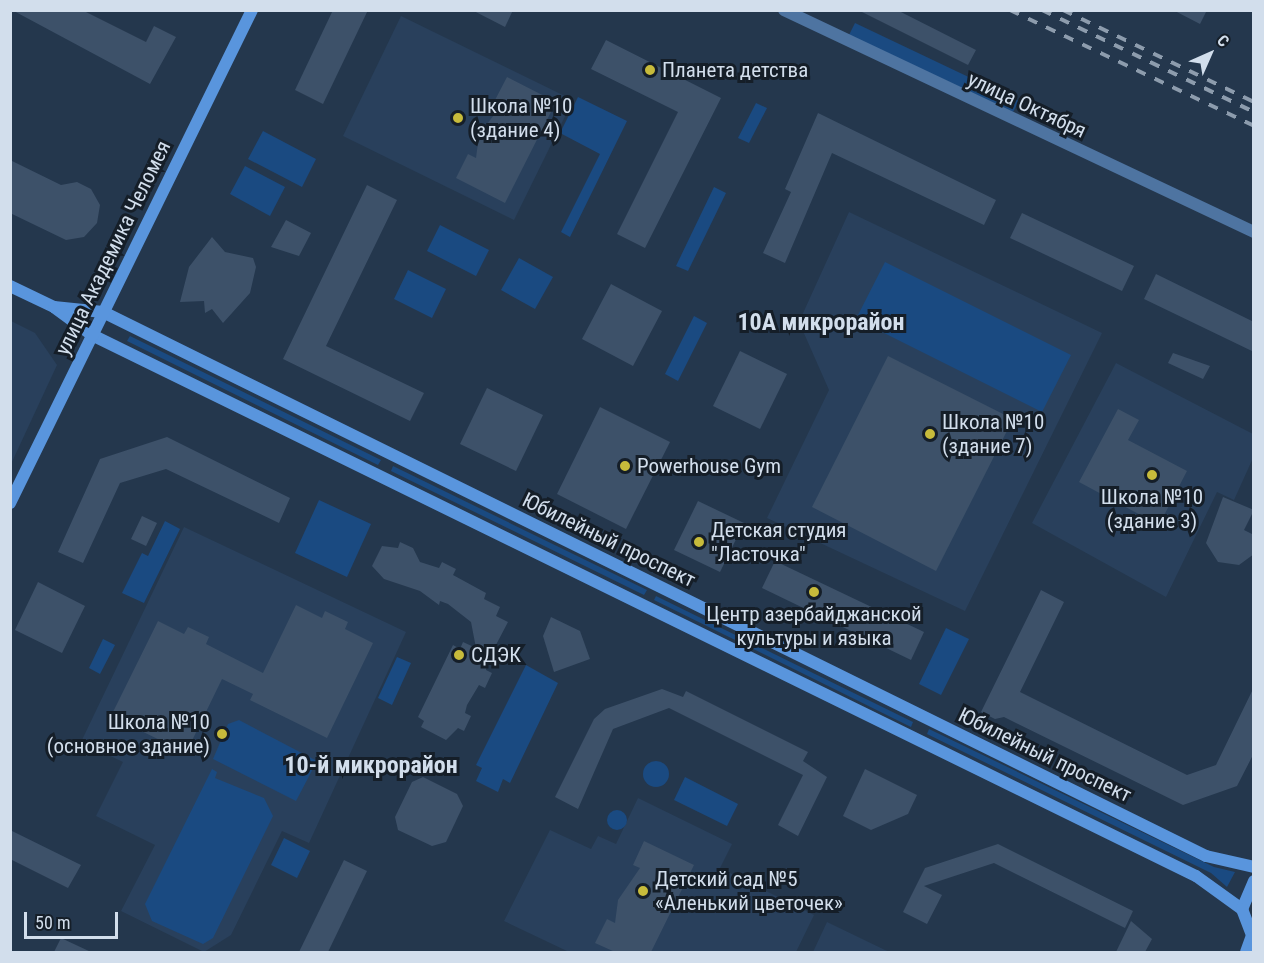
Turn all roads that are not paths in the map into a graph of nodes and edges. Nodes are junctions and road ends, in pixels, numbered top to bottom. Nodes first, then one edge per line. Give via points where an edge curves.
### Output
1 (252, 10) edge
2 (784, 10) edge
3 (1254, 232) edge
4 (10, 286) edge
5 (54, 307) junction
6 (103, 312) junction
7 (92, 335) junction
8 (10, 503) edge
9 (1254, 867) edge
10 (1254, 881) edge
11 (1242, 909) junction
12 (1252, 940) edge
13 (1246, 952) edge

1 - 6 street, улица Академика Челомея
2 - 3 street, улица Октября
4 - 5 street, Юбилейный проспект
5 - 6 street, Юбилейный проспект
5 - 7 street, Юбилейный проспект
6 - 7 street, улица Академика Челомея
6 - 9 street, Юбилейный проспект via 1206,856
7 - 8 street, улица Академика Челомея
7 - 11 street, Юбилейный проспект via 1196,876
10 - 11 street
11 - 12 street
12 - 13 street

